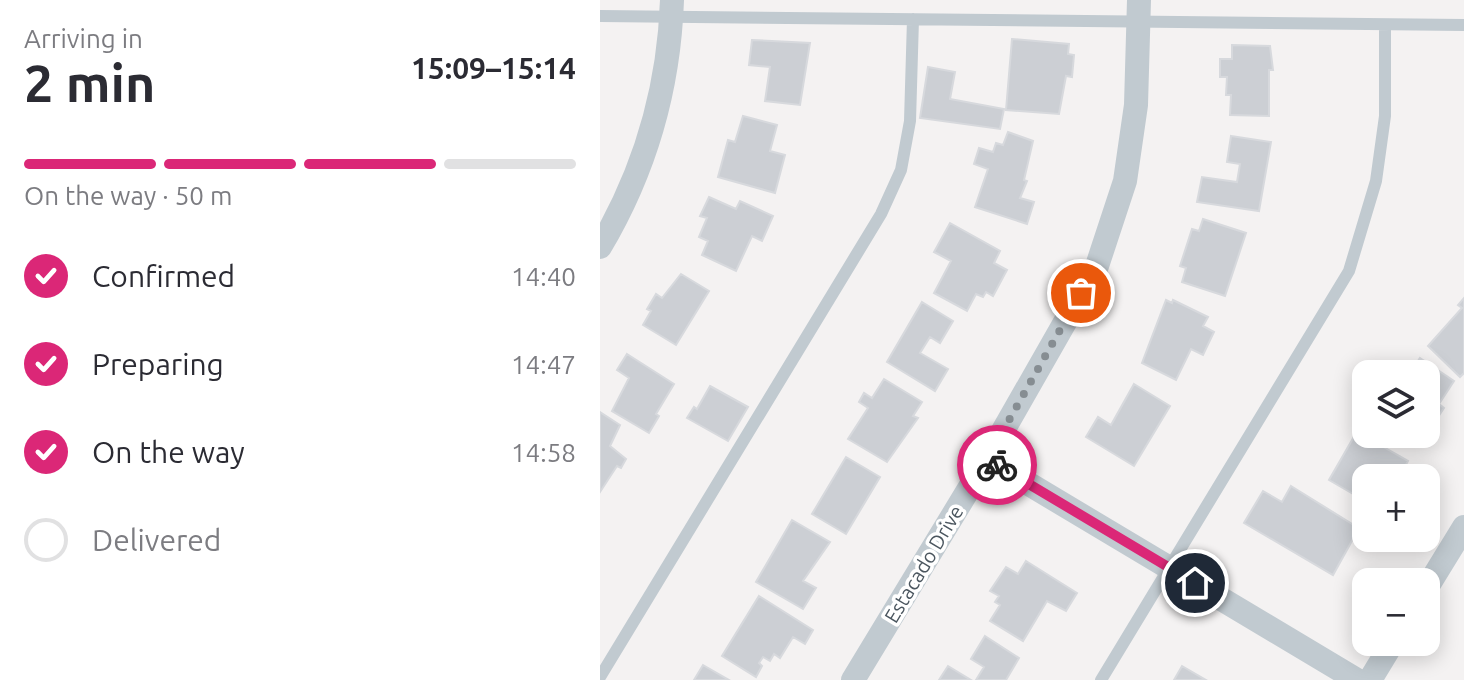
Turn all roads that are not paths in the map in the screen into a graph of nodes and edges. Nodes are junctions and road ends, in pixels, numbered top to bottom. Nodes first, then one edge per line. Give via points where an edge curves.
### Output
1 (671, 8) edge
2 (1139, 11) edge
3 (600, 16) edge
4 (913, 19) junction
5 (1385, 25) junction
6 (1464, 25) edge
7 (600, 247) edge
8 (987, 459) junction
9 (1464, 527) edge
10 (1169, 567) junction
11 (1439, 568) edge
12 (1385, 656) edge
13 (600, 677) edge
14 (853, 680) edge
15 (1101, 680) edge
16 (1357, 680) edge
17 (1370, 680) edge

1 - 3 lane
1 - 4 lane
1 - 7 street via 666,76 652,131
2 - 4 lane
2 - 5 lane
2 - 8 street, Estacado Drive via 1136,105 1125,181 1097,266
4 - 13 lane via 910,121 901,170 881,214
5 - 6 lane
5 - 10 lane via 1385,116 1378,168 1349,271
8 - 10 street
8 - 14 street, Estacado Drive
9 - 11 street
10 - 15 lane
10 - 16 street
12 - 17 street

